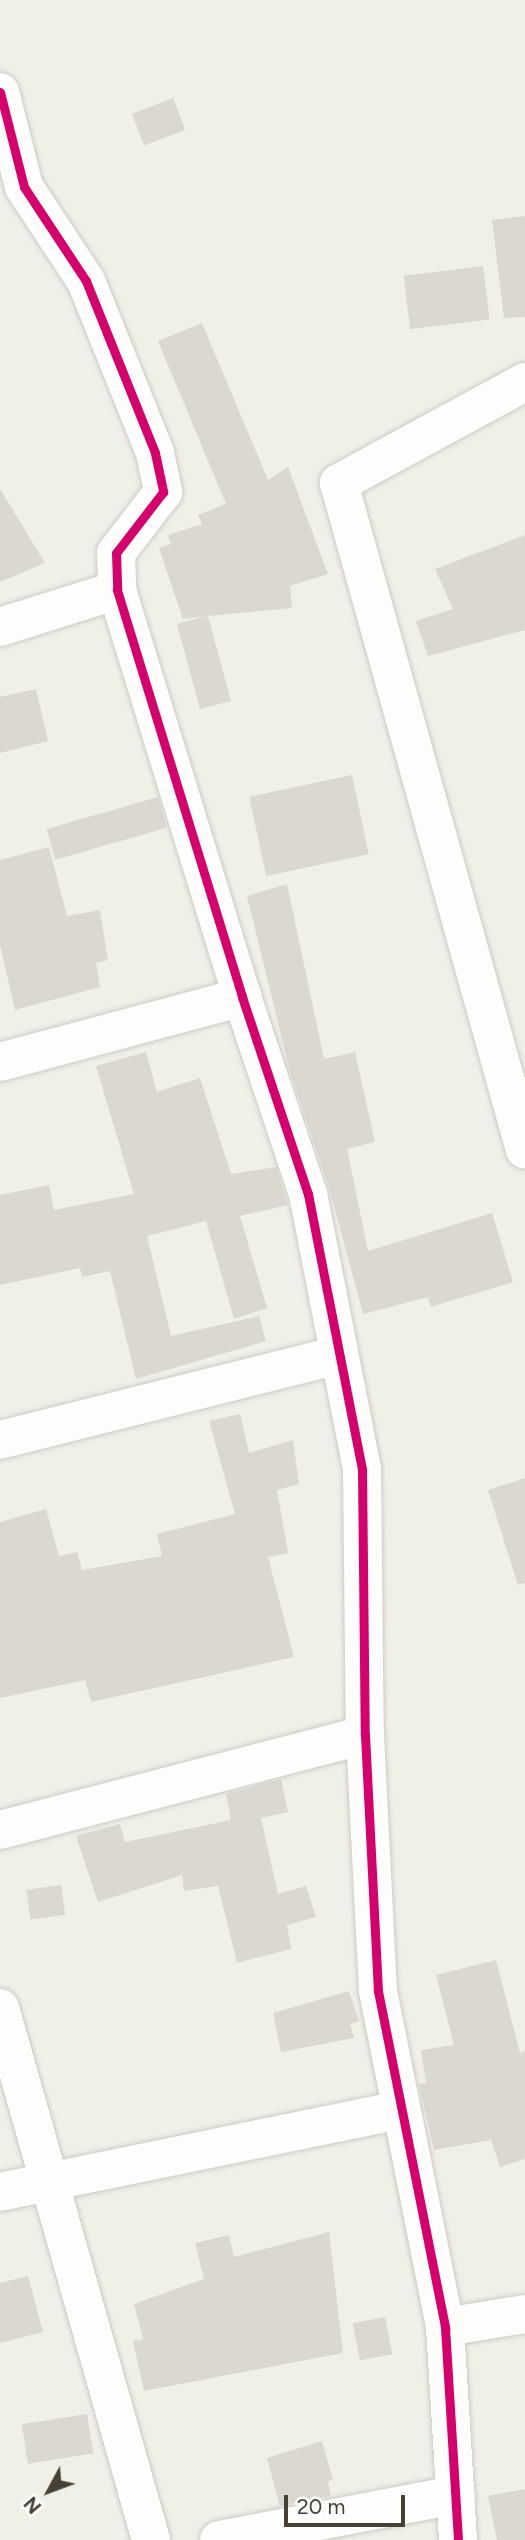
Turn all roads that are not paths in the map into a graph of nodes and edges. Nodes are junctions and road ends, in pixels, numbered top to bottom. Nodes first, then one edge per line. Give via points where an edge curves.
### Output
1 (0, 92) edge
2 (525, 382) edge
3 (117, 590) junction
4 (0, 627) edge
5 (242, 997) junction
6 (0, 1062) edge
7 (518, 1102) edge
8 (525, 1150) edge
9 (339, 1355) junction
10 (0, 1440) edge
11 (366, 1735) junction
12 (0, 1830) edge
13 (0, 2008) edge
14 (398, 2110) junction
15 (48, 2179) junction
16 (0, 2192) edge
17 (525, 2314) edge
18 (445, 2327) junction
19 (456, 2495) junction
20 (151, 2540) edge
21 (219, 2540) edge
22 (458, 2540) edge

1 - 3 street via 24,187 86,281 155,453 163,492 116,553
2 - 7 street via 339,483
3 - 4 street
3 - 5 street
5 - 6 street
5 - 9 street via 308,1194
7 - 8 street
9 - 10 street
9 - 11 street via 362,1469
11 - 12 street
11 - 14 street via 378,1991
13 - 15 street
14 - 15 street
14 - 18 street
15 - 16 street
15 - 20 street
17 - 18 street
18 - 19 street
19 - 21 street
19 - 22 street

